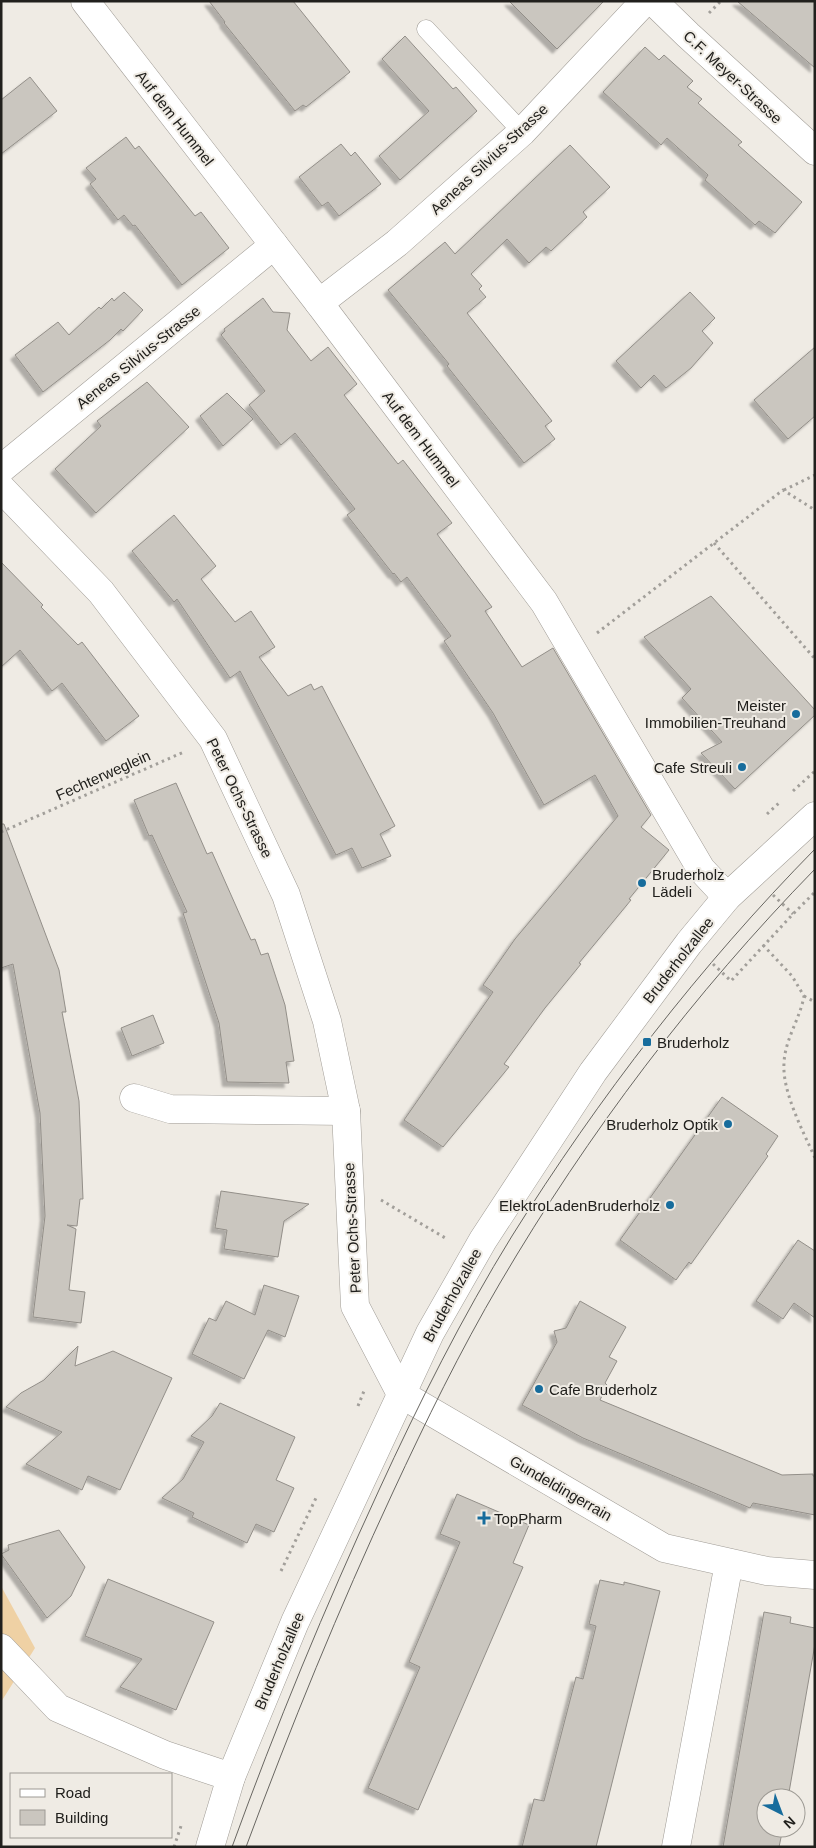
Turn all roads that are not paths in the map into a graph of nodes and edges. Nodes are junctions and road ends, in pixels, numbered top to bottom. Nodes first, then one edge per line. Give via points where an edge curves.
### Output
1 (85, 1) edge
2 (645, 1) edge
3 (653, 1) edge
4 (426, 30) dead end
5 (522, 132) junction
6 (815, 151) edge
7 (274, 245) junction
8 (319, 303) junction
9 (1, 468) edge
10 (1, 488) edge
11 (815, 816) edge
12 (727, 897) junction
13 (134, 1098) dead end
14 (346, 1112) junction
15 (401, 1394) junction
16 (729, 1563) junction
17 (815, 1575) edge
18 (1, 1648) edge
19 (232, 1777) junction
20 (210, 1847) edge
21 (676, 1847) edge

1 - 7 street, Auf dem Hummel
2 - 5 street, Aeneas Silvius-Strasse
3 - 6 street, C.F. Meyer-Strasse
4 - 5 lane
5 - 8 street, Aeneas Silvius-Strasse via 397,243
7 - 8 street, Auf dem Hummel
7 - 9 street, Aeneas Silvius-Strasse
8 - 12 street, Auf dem Hummel via 544,602 701,869
10 - 14 street, Peter Ochs-Strasse via 101,592 213,739 286,895 328,1021
11 - 12 street, Bruderholzallee
12 - 15 street, Bruderholzallee via 678,958 572,1104 483,1240 430,1332
13 - 14 street via 170,1109
14 - 15 street, Peter Ochs-Strasse via 355,1306
15 - 16 street, Gundeldingerrain via 664,1548
15 - 19 street, Bruderholzallee via 295,1622
16 - 17 street, Gundeldingerrain via 767,1572
16 - 21 street
18 - 19 street via 58,1708 165,1755
19 - 20 street, Bruderholzallee

